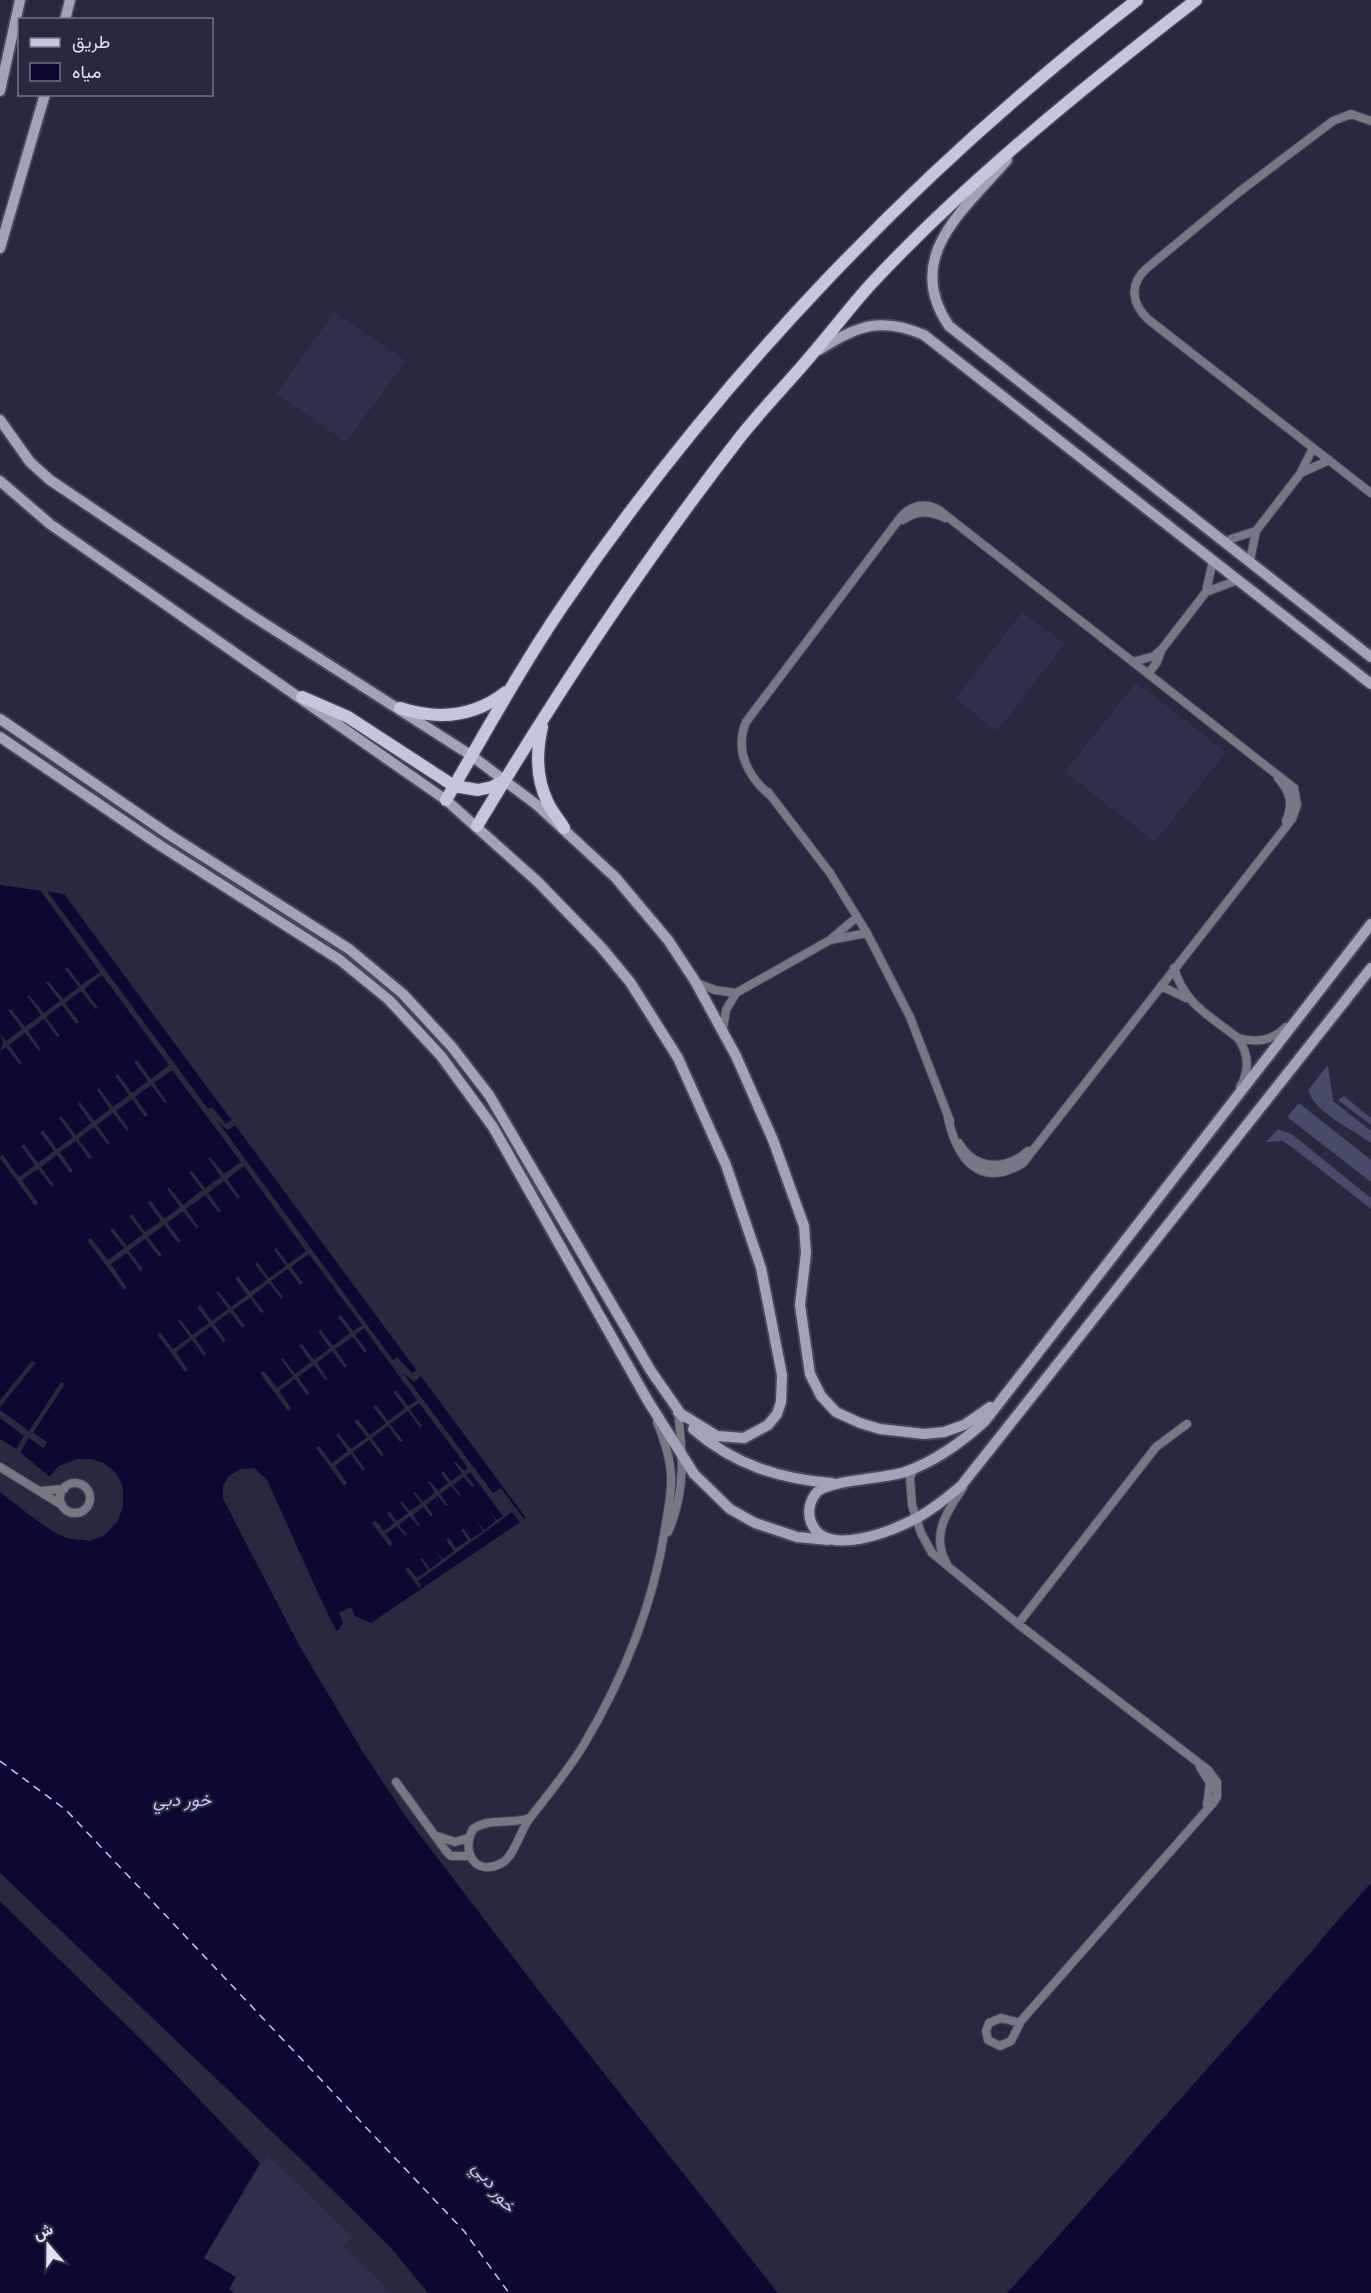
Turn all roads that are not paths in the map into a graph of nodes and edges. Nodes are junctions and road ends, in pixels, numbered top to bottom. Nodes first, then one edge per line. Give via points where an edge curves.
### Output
1 (20, 0) edge
2 (70, 0) edge
3 (1137, 0) edge
4 (1196, 0) edge
5 (66, 18) edge
6 (0, 91) edge
7 (44, 96) edge
8 (1371, 121) edge
9 (1017, 148) junction
10 (0, 248) edge
11 (813, 353) junction
12 (0, 420) edge
13 (1313, 448) junction
14 (1329, 460) junction
15 (1300, 474) junction
16 (0, 481) edge
17 (0, 492) edge
18 (1371, 493) edge
19 (24, 504) junction
20 (1256, 531) junction
21 (1226, 544) junction
22 (1213, 560) junction
23 (1250, 561) junction
24 (1238, 580) junction
25 (1206, 592) junction
26 (1162, 649) junction
27 (1371, 657) edge
28 (1133, 662) junction
29 (1148, 674) junction
30 (1371, 684) edge
31 (512, 688) junction
32 (302, 697) junction
33 (400, 708) junction
34 (0, 719) edge
35 (544, 719) junction
36 (0, 737) edge
37 (472, 756) junction
38 (505, 780) junction
39 (454, 786) junction
40 (446, 800) junction
41 (477, 826) junction
42 (564, 828) junction
43 (857, 917) junction
44 (1371, 924) edge
45 (867, 933) junction
46 (830, 940) junction
47 (1174, 968) junction
48 (1371, 968) edge
49 (695, 981) junction
50 (1161, 986) junction
51 (736, 993) junction
52 (1317, 994) junction
53 (1188, 998) junction
54 (723, 1029) junction
55 (1238, 1038) junction
56 (1223, 1117) junction
57 (1003, 1398) junction
58 (648, 1401) junction
59 (678, 1412) junction
60 (1187, 1424) dead end
61 (684, 1460) junction
62 (0, 1467) edge
63 (914, 1468) junction
64 (975, 1470) junction
65 (835, 1483) junction
66 (64, 1489) junction
67 (40, 1491) junction
68 (62, 1505) junction
69 (916, 1518) junction
70 (830, 1540) junction
71 (663, 1547) junction
72 (950, 1571) junction
73 (1018, 1624) junction
74 (396, 1782) dead end
75 (530, 1818) junction
76 (433, 1833) junction
77 (468, 1838) junction
78 (470, 1856) junction
79 (1020, 2022) junction

1 - 6 main road
2 - 5 main road
3 - 31 main road via 960,147 802,306 634,507 562,606
4 - 9 main road
7 - 10 main road
8 - 13 street via 1351,114 1333,121 1155,261 1140,274 1134,292 1138,308 1149,320
9 - 11 main road via 904,250
9 - 21 main road via 953,223 936,251 932,283 940,313 961,337
11 - 22 main road via 840,336 867,326 896,326 924,335
11 - 35 main road via 709,478 615,609
12 - 33 main road via 30,462 50,480 248,613
13 - 14 street
13 - 15 street
14 - 15 street
14 - 18 street
15 - 20 street
16 - 19 main road
17 - 19 main road
19 - 32 main road
20 - 21 street
20 - 23 street
21 - 23 main road
22 - 24 main road
22 - 25 street
23 - 27 main road
24 - 25 street
24 - 30 main road
25 - 26 street
26 - 28 street
26 - 29 street
28 - 29 street
28 - 43 street via 939,510 923,505 908,510 757,708 748,734 748,753 754,771 808,842
29 - 47 street via 1273,773 1290,796 1291,808 1283,827
31 - 33 main road via 487,705 459,714 429,715
31 - 37 main road
32 - 39 main road via 348,717
32 - 40 main road
33 - 37 main road
34 - 59 main road via 198,854 349,949 403,994 489,1095
35 - 38 main road
35 - 42 main road via 538,745 540,781
36 - 58 main road via 180,859 340,960 389,1000 441,1056 494,1127
37 - 38 main road
37 - 39 main road
38 - 39 main road via 478,790
38 - 41 main road
38 - 42 main road
39 - 40 main road
40 - 41 main road
41 - 59 main road via 602,947 655,1019 702,1106 750,1234 769,1304 782,1375 777,1414 757,1433 730,1439 705,1430
42 - 49 main road via 643,908
43 - 45 street
43 - 46 street
44 - 52 main road
45 - 46 street
45 - 50 street via 910,1017 953,1141 963,1158 987,1171 1006,1171 1023,1163
46 - 51 street
47 - 50 street
47 - 53 street
48 - 64 main road
49 - 51 street via 715,990
49 - 54 main road
50 - 53 street
51 - 54 street via 726,1010
52 - 55 street via 1277,1035 1258,1041
52 - 56 main road
53 - 55 street
54 - 57 main road via 762,1111 804,1226 806,1253 800,1305 810,1374 821,1396 836,1412 860,1423 880,1430 924,1434 964,1425
55 - 56 street via 1246,1055 1246,1073
56 - 57 main road
57 - 63 main road via 967,1437
58 - 61 main road
58 - 71 street via 665,1443 671,1475
59 - 61 street
59 - 65 main road via 709,1443 747,1465 789,1478
60 - 73 street via 1156,1447
61 - 70 main road via 705,1486 742,1516 783,1534
61 - 71 street via 681,1494
62 - 67 street
63 - 65 main road via 880,1478
63 - 69 street via 910,1478
64 - 69 main road via 945,1500
64 - 72 street via 949,1508 940,1533 942,1553
65 - 70 main road via 817,1492 809,1510 814,1529
66 - 67 street
66 - 68 street via 60,1495
66 - 68 street via 80,1484 88,1490 90,1500 78,1514
67 - 68 street
69 - 70 main road via 870,1536
69 - 72 street via 932,1553
71 - 75 street via 647,1607 612,1693 582,1748
72 - 73 street
73 - 79 street via 1214,1775 1217,1782 1217,1797
74 - 76 street
75 - 77 street via 517,1823 483,1823
75 - 78 street via 518,1835 511,1856 503,1863 482,1866
76 - 77 street via 445,1841
76 - 78 street via 451,1856
77 - 78 street
79 - 79 street via 993,2020 987,2027 988,2040 995,2045 1008,2044

